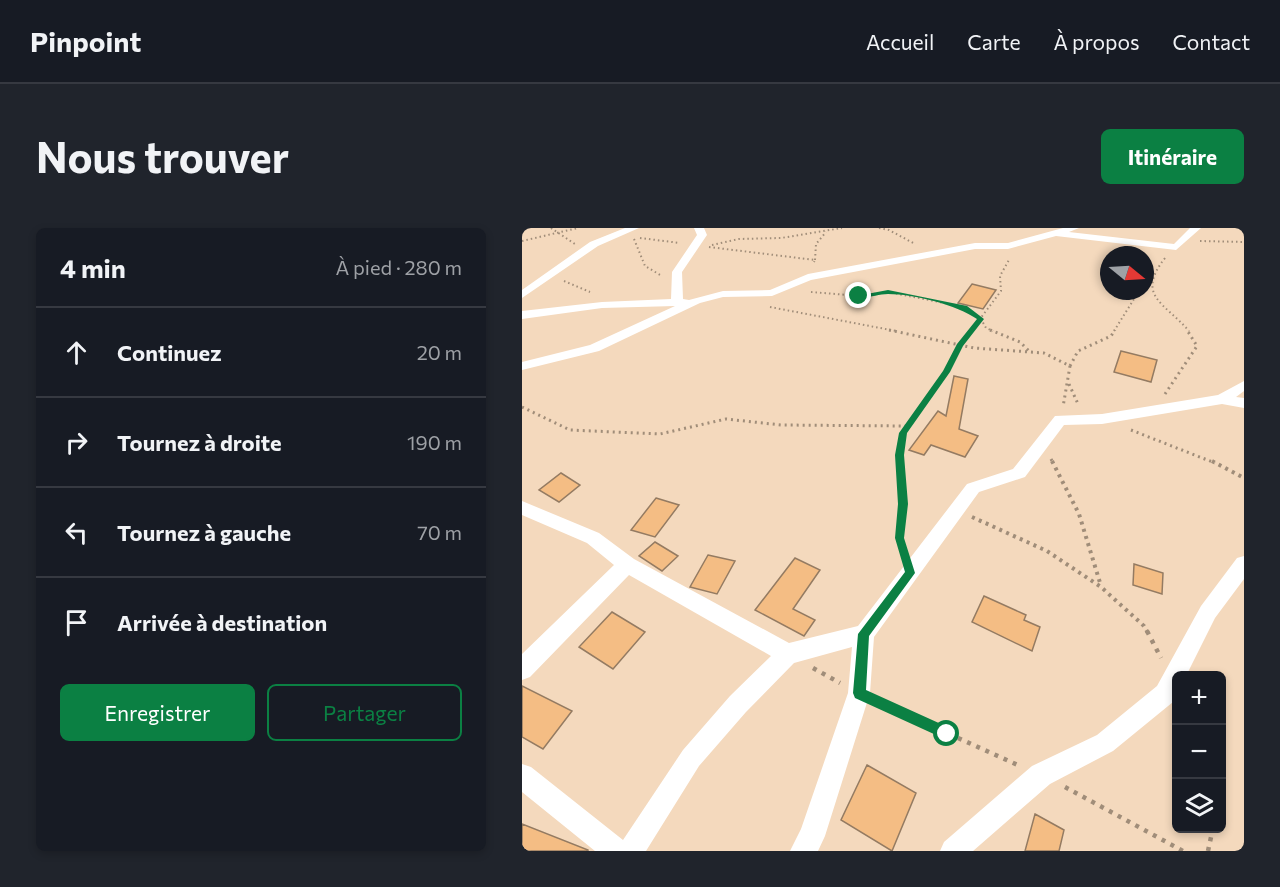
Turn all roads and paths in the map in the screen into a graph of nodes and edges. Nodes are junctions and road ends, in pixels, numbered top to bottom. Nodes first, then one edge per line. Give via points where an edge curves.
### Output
1 (551, 228) edge
2 (578, 228) edge
3 (634, 228) edge
4 (699, 228) edge
5 (816, 228) edge
6 (842, 228) edge
7 (879, 228) edge
8 (1074, 228) edge
9 (1196, 228) edge
10 (830, 229) edge
11 (557, 232) junction
12 (817, 233) junction
13 (1046, 234) junction
14 (613, 237) junction
15 (818, 237) junction
16 (522, 241) edge
17 (1244, 242) edge
18 (1180, 243) junction
19 (697, 245) junction
20 (1008, 246) junction
21 (583, 253) junction
22 (905, 259) junction
23 (815, 260) junction
24 (1154, 270) edge
25 (554, 273) junction
26 (808, 277) junction
27 (808, 292) dead end
28 (522, 295) edge
29 (1154, 295) edge
30 (1133, 300) edge
31 (696, 301) junction
32 (677, 303) junction
33 (612, 305) junction
34 (765, 306) dead end
35 (522, 315) edge
36 (981, 319) junction
37 (960, 345) junction
38 (1030, 352) junction
39 (522, 366) edge
40 (1070, 366) junction
41 (1069, 384) junction
42 (1244, 385) edge
43 (1222, 399) junction
44 (1244, 403) edge
45 (522, 407) edge
46 (1153, 412) junction
47 (1102, 419) junction
48 (1060, 420) junction
49 (909, 426) junction
50 (1043, 442) junction
51 (1244, 478) edge
52 (522, 508) edge
53 (958, 511) junction
54 (1244, 564) edge
55 (627, 565) junction
56 (910, 573) junction
57 (1101, 587) junction
58 (864, 634) junction
59 (788, 654) junction
60 (522, 669) edge
61 (860, 693) junction
62 (1165, 694) junction
63 (1041, 775) junction
64 (522, 776) edge
65 (1212, 833) edge
66 (616, 851) edge
67 (632, 851) edge
68 (803, 851) edge
69 (953, 851) edge
70 (1183, 851) edge
71 (1209, 851) edge

1 - 11 path
2 - 11 path
3 - 14 street
4 - 19 street via 702,235
5 - 12 path
6 - 10 path
7 - 22 path via 915,243 916,253
8 - 13 street
9 - 18 street
10 - 12 path
10 - 15 path
11 - 16 path
11 - 21 path
12 - 15 path
12 - 23 path via 739,238 706,246
13 - 18 street
13 - 20 street
14 - 19 path
14 - 21 street
15 - 23 path via 813,250
17 - 18 path
18 - 24 path
19 - 32 street via 677,272
20 - 22 street via 975,246
20 - 36 path via 1011,256 1000,276 1000,291
21 - 25 street
22 - 26 street
23 - 26 path
25 - 28 street
25 - 33 path via 568,285
26 - 31 street via 772,292 723,294
27 - 36 path via 859,296 888,292 964,308
29 - 46 path via 1188,329 1197,346
30 - 40 path via 1111,336 1078,351
31 - 32 street
31 - 39 street via 594,348
32 - 33 street
33 - 35 street
34 - 37 path
36 - 37 path
36 - 38 path via 986,328 1020,342
37 - 38 path
37 - 49 path via 947,372
38 - 40 path via 1044,353
40 - 41 path
41 - 47 path via 1077,403
41 - 48 path
42 - 43 street
43 - 44 street
43 - 46 street
45 - 49 path via 570,430 660,434 726,419 782,425
46 - 47 street
47 - 48 street
47 - 51 path via 1211,461
48 - 50 street
49 - 56 path via 903,433 899,455 903,504 900,538
50 - 53 street via 1019,472 973,488
50 - 57 path via 1079,514
52 - 55 street via 593,538
53 - 56 street
53 - 57 path via 1047,551
54 - 62 street via 1208,612
55 - 59 street
55 - 60 street
56 - 58 street
57 - 62 path via 1144,626 1164,663
58 - 59 street
58 - 61 street
59 - 61 path
59 - 67 street via 691,758
61 - 63 path
61 - 68 street via 812,836
62 - 63 street via 1105,743
63 - 69 street
63 - 70 path
64 - 66 street
65 - 71 path

